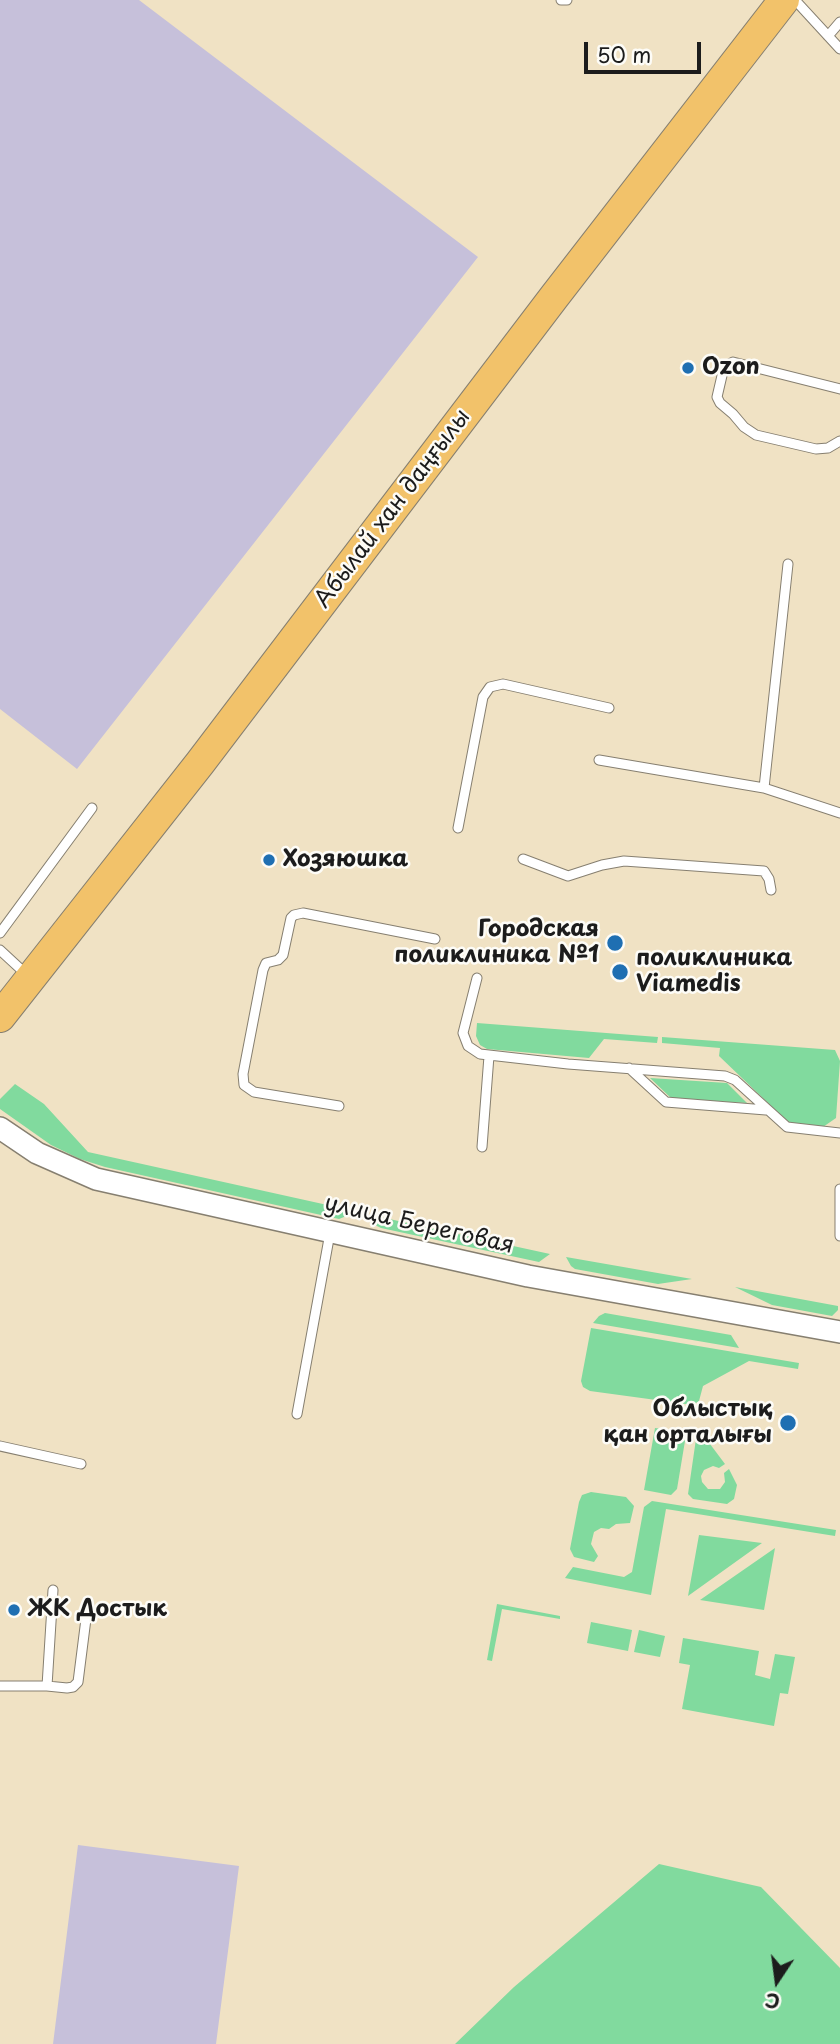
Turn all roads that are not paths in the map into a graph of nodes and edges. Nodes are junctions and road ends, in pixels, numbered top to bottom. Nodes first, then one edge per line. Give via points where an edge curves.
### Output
1 (561, 0) edge
2 (567, 0) edge
3 (784, 0) edge
4 (795, 0) edge
5 (840, 22) edge
6 (828, 36) junction
7 (840, 49) edge
8 (840, 389) edge
9 (840, 441) edge
10 (788, 564) dead end
11 (609, 708) dead end
12 (599, 760) dead end
13 (764, 788) junction
14 (92, 808) dead end
15 (840, 813) edge
16 (458, 828) dead end
17 (523, 859) dead end
18 (771, 890) dead end
19 (0, 933) edge
20 (435, 939) dead end
21 (0, 950) edge
22 (477, 978) dead end
23 (12, 1000) edge
24 (0, 1024) edge
25 (489, 1056) junction
26 (629, 1068) junction
27 (339, 1106) dead end
28 (766, 1110) junction
29 (0, 1128) edge
30 (840, 1133) edge
31 (482, 1147) dead end
32 (840, 1189) edge
33 (330, 1231) junction
34 (840, 1236) edge
35 (840, 1332) edge
36 (297, 1414) dead end
37 (0, 1446) edge
38 (81, 1464) dead end
39 (53, 1590) dead end
40 (87, 1611) dead end
41 (0, 1686) edge
42 (47, 1686) junction

1 - 2 lane
3 - 23 highway, Абылай хан даңғылы via 200,763
4 - 6 lane
5 - 6 lane
6 - 7 lane
8 - 9 lane via 733,362 724,367 716,397 756,435 816,449
10 - 13 lane
11 - 16 lane via 502,684 490,687 483,697
12 - 13 lane
13 - 15 lane
14 - 19 lane
17 - 18 lane via 568,876 624,861 764,871
20 - 27 lane via 303,913 291,918 283,955 266,963 263,970 244,1085 254,1092
21 - 23 lane
22 - 25 lane via 464,1040 473,1051
23 - 24 highway, Абылай хан даңғылы
25 - 26 lane
25 - 31 lane
26 - 28 lane via 731,1078
26 - 28 lane via 666,1102
28 - 30 lane via 792,1129
29 - 33 street, улица Береговая via 37,1153 96,1179
32 - 34 lane
33 - 35 street, улица Береговая via 528,1276
33 - 36 lane
37 - 38 lane
39 - 42 lane
40 - 42 lane via 78,1682 66,1688
41 - 42 lane

